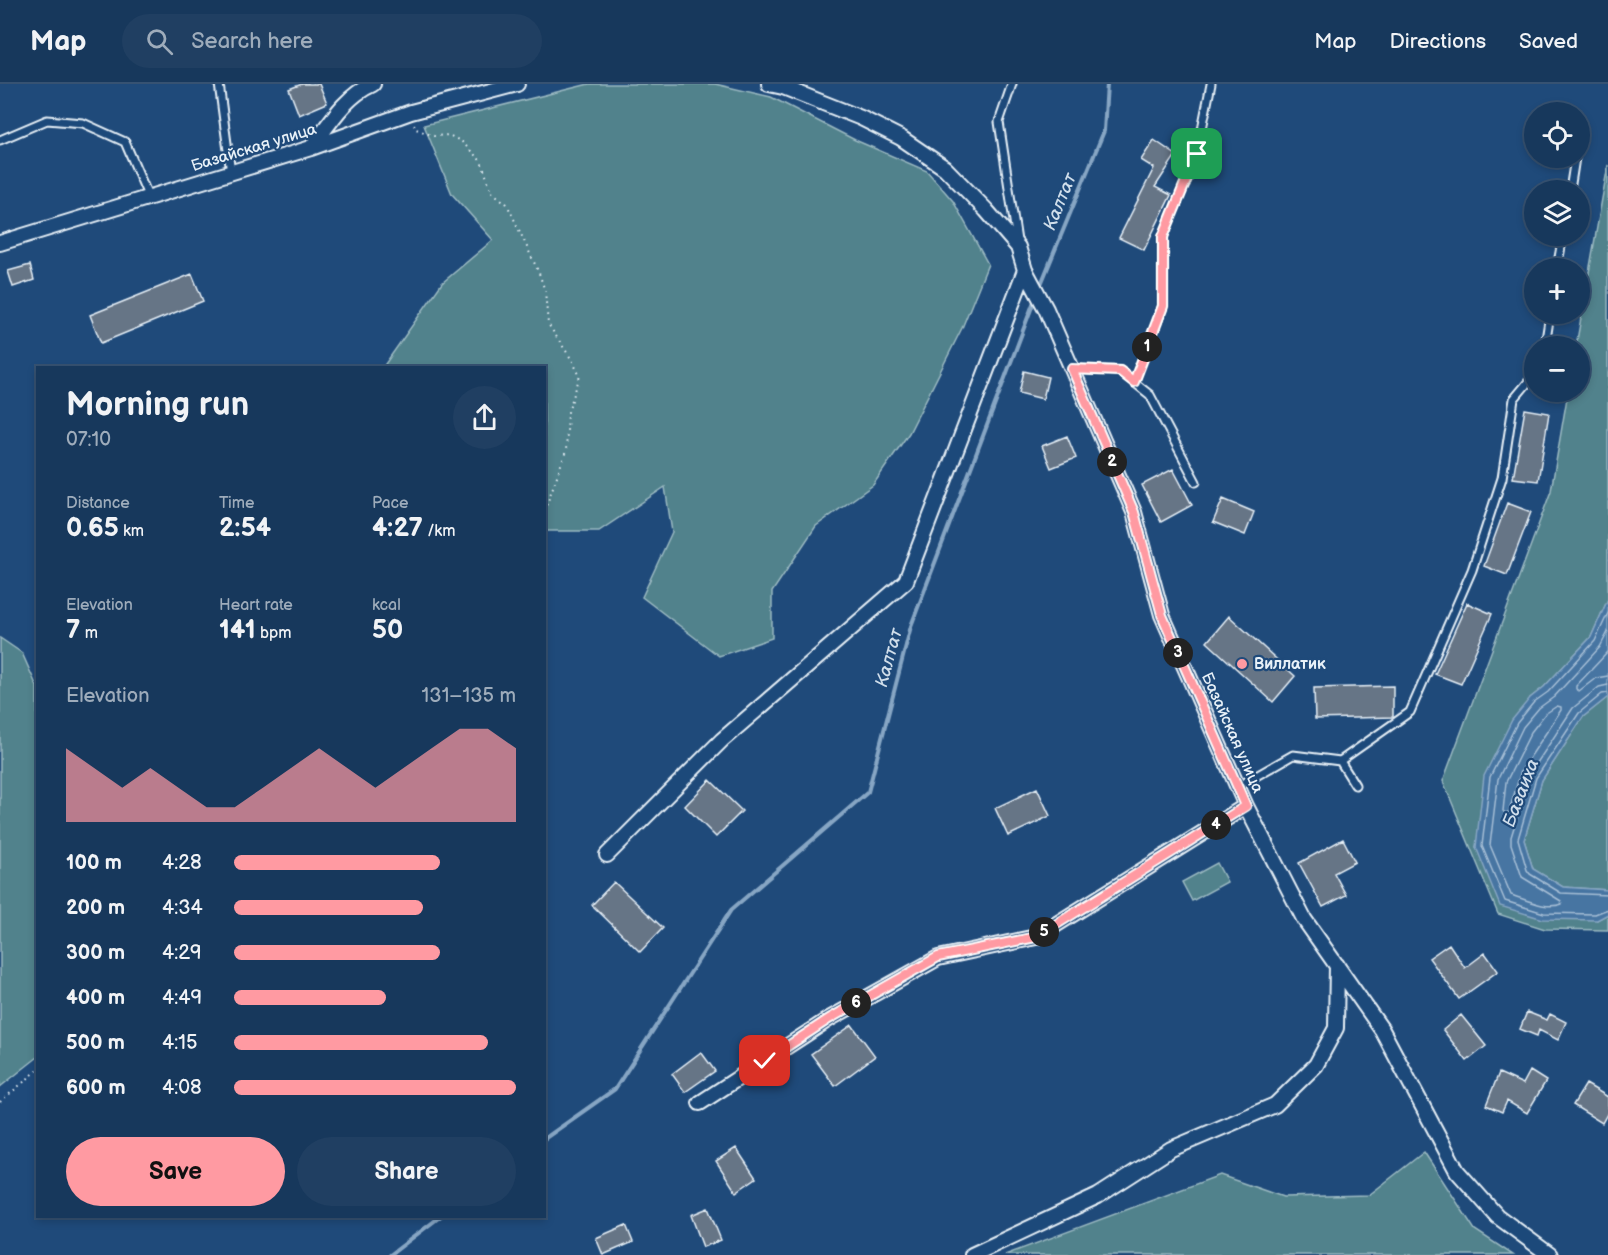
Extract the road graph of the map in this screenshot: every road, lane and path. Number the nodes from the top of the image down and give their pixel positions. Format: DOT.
graph roads {
  1 [pos="219,84"];
  2 [pos="374,84"];
  3 [pos="517,84"];
  4 [pos="769,84"];
  5 [pos="1012,84"];
  6 [pos="1211,84"];
  7 [pos="411,112"];
  8 [pos="0,140"];
  9 [pos="310,148"];
  10 [pos="231,173"];
  11 [pos="149,198"];
  12 [pos="0,243"];
  13 [pos="1018,247"];
  14 [pos="1028,273"];
  15 [pos="1072,369"];
  16 [pos="1134,382"];
  17 [pos="1524,387"];
  18 [pos="1196,482"];
  19 [pos="546,506"];
  20 [pos="1340,761"];
  21 [pos="1355,785"];
  22 [pos="1238,787"];
  23 [pos="1246,806"];
  24 [pos="607,855"];
  25 [pos="1337,965"];
  26 [pos="36,1072"];
  27 [pos="0,1102"];
  28 [pos="700,1103"];
  29 [pos="972,1255"];
  30 [pos="1550,1255"];
  1 -- 10 [label="lane"];
  2 -- 9 [label="street"];
  3 -- 7 [label="street, Базайская улица"];
  4 -- 13 [label="street, Базайская улица"];
  5 -- 13 [label="lane"];
  6 -- 16 [label="lane"];
  7 -- 9 [label="street, Базайская улица"];
  7 -- 19 [label="path"];
  8 -- 11 [label="lane"];
  9 -- 10 [label="street, Базайская улица"];
  10 -- 11 [label="street, Базайская улица"];
  11 -- 12 [label="street, Базайская улица"];
  13 -- 14 [label="street, Базайская улица"];
  14 -- 15 [label="street, Базайская улица"];
  14 -- 24 [label="street"];
  15 -- 16 [label="lane"];
  15 -- 22 [label="street, Базайская улица"];
  16 -- 18 [label="lane"];
  17 -- 20 [label="lane"];
  20 -- 21 [label="lane"];
  20 -- 22 [label="lane"];
  22 -- 23 [label="street, Базайская улица"];
  23 -- 25 [label="street, Базайская улица"];
  23 -- 28 [label="street"];
  25 -- 29 [label="street"];
  25 -- 30 [label="street, Базайская улица"];
  26 -- 27 [label="path"];
}
